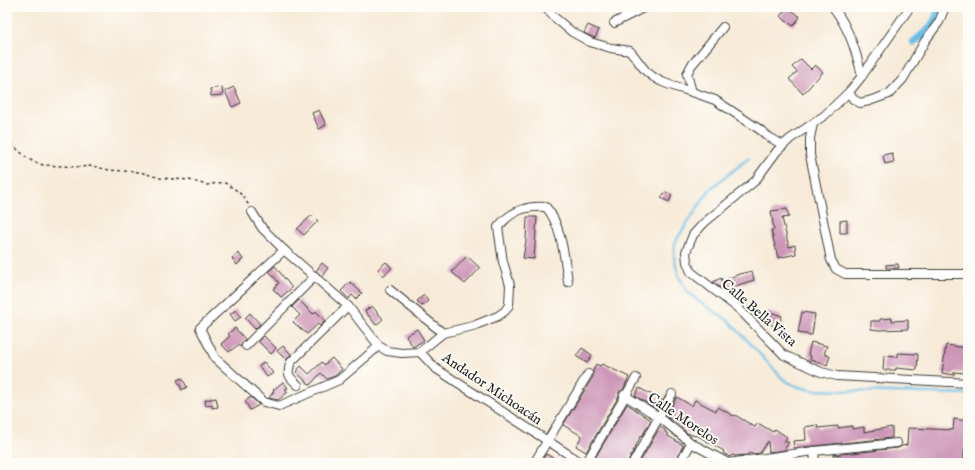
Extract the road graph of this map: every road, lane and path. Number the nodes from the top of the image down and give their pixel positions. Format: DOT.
graph roads {
  1 [pos="545,7"];
  2 [pos="645,7"];
  3 [pos="833,7"];
  4 [pos="910,7"];
  5 [pos="944,7"];
  6 [pos="614,23"];
  7 [pos="723,27"];
  8 [pos="862,76"];
  9 [pos="692,92"];
  10 [pos="849,92"];
  11 [pos="813,124"];
  12 [pos="7,140"];
  13 [pos="783,145"];
  14 [pos="252,212"];
  15 [pos="284,250"];
  16 [pos="968,274"];
  17 [pos="315,276"];
  18 [pos="568,282"];
  19 [pos="390,290"];
  20 [pos="348,306"];
  21 [pos="443,333"];
  22 [pos="246,346"];
  23 [pos="379,346"];
  24 [pos="420,352"];
  25 [pos="588,374"];
  26 [pos="636,378"];
  27 [pos="968,382"];
  28 [pos="298,385"];
  29 [pos="672,394"];
  30 [pos="624,395"];
  31 [pos="659,417"];
  32 [pos="547,441"];
  33 [pos="691,443"];
  34 [pos="897,443"];
  35 [pos="814,450"];
  36 [pos="534,463"];
  37 [pos="582,463"];
  38 [pos="586,463"];
  39 [pos="633,463"];
  40 [pos="680,463"];
  41 [pos="728,463"];
  42 [pos="815,463"];
  1 -- 9 [label="street"];
  2 -- 6 [label="street"];
  3 -- 8 [label="street"];
  4 -- 8 [label="street, Calle Bella Vista"];
  5 -- 10 [label="street"];
  7 -- 9 [label="street"];
  8 -- 10 [label="street, Calle Bella Vista"];
  9 -- 13 [label="street"];
  10 -- 11 [label="street, Calle Bella Vista"];
  11 -- 13 [label="street, Calle Bella Vista"];
  11 -- 16 [label="street"];
  12 -- 14 [label="path"];
  13 -- 27 [label="street, Calle Bella Vista"];
  14 -- 15 [label="street"];
  15 -- 17 [label="street"];
  15 -- 23 [label="street"];
  17 -- 20 [label="street"];
  17 -- 22 [label="street"];
  18 -- 21 [label="street"];
  19 -- 21 [label="street"];
  20 -- 23 [label="street"];
  20 -- 28 [label="street"];
  21 -- 24 [label="street"];
  23 -- 24 [label="street"];
  24 -- 32 [label="street, Andador Michoacán"];
  25 -- 32 [label="street"];
  26 -- 30 [label="street"];
  29 -- 31 [label="street"];
  30 -- 31 [label="street, Calle Morelos"];
  30 -- 38 [label="street"];
  31 -- 33 [label="street, Calle Morelos"];
  31 -- 39 [label="street"];
  32 -- 36 [label="street"];
  32 -- 37 [label="street, Andador Michoacán"];
  33 -- 40 [label="street"];
  33 -- 41 [label="street, Calle Morelos"];
  34 -- 35 [label="street"];
  35 -- 41 [label="street"];
  35 -- 42 [label="street"];
}
